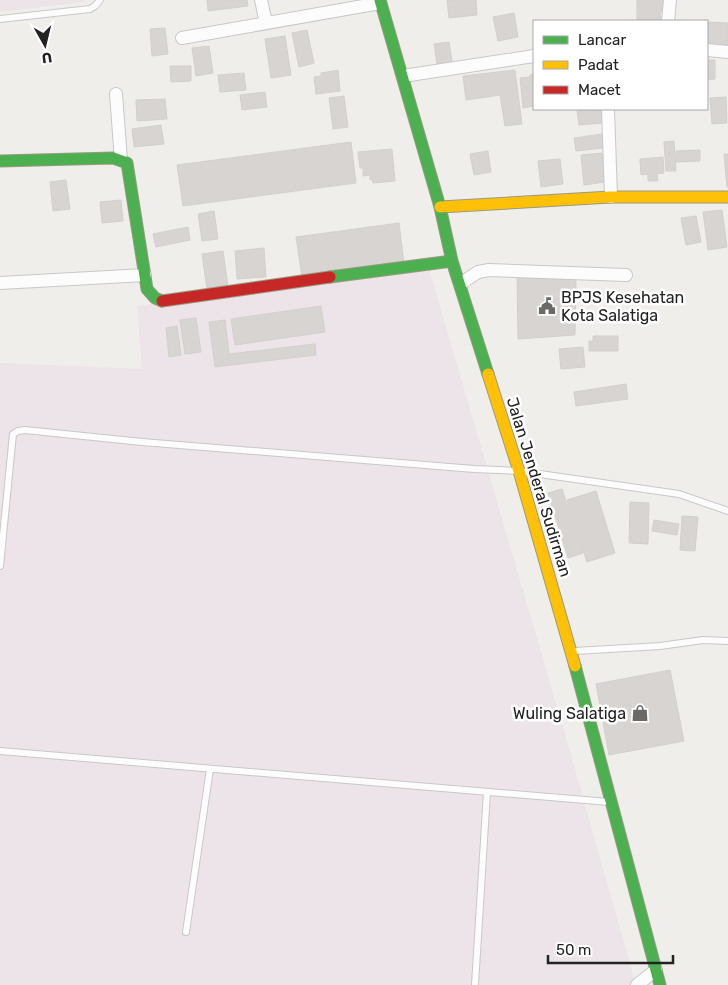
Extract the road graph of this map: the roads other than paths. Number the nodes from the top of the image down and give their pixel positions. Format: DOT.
graph roads {
  1 [pos="100,0"];
  2 [pos="261,0"];
  3 [pos="670,0"];
  4 [pos="380,2"];
  5 [pos="0,18"];
  6 [pos="668,20"];
  7 [pos="266,23"];
  8 [pos="182,38"];
  9 [pos="708,50"];
  10 [pos="728,52"];
  11 [pos="533,56"];
  12 [pos="403,76"];
  13 [pos="116,94"];
  14 [pos="608,110"];
  15 [pos="0,160"];
  16 [pos="121,160"];
  17 [pos="611,197"];
  18 [pos="728,197"];
  19 [pos="440,208"];
  20 [pos="452,261"];
  21 [pos="145,275"];
  22 [pos="626,275"];
  23 [pos="0,283"];
  24 [pos="460,284"];
  25 [pos="519,471"];
  26 [pos="728,511"];
  27 [pos="0,566"];
  28 [pos="728,641"];
  29 [pos="571,651"];
  30 [pos="0,752"];
  31 [pos="210,769"];
  32 [pos="487,792"];
  33 [pos="612,802"];
  34 [pos="186,932"];
  35 [pos="656,970"];
  36 [pos="475,985"];
  37 [pos="638,985"];
  38 [pos="660,985"];
  1 -- 5 [label="lane"];
  2 -- 7 [label="street"];
  3 -- 6 [label="street"];
  4 -- 7 [label="street"];
  4 -- 12 [label="main road, Jalan Jenderal Sudirman"];
  7 -- 8 [label="street"];
  9 -- 10 [label="street"];
  11 -- 12 [label="street"];
  12 -- 19 [label="main road, Jalan Jenderal Sudirman"];
  13 -- 16 [label="street"];
  14 -- 17 [label="street"];
  15 -- 16 [label="main road"];
  16 -- 21 [label="main road"];
  17 -- 18 [label="main road"];
  17 -- 19 [label="main road"];
  19 -- 20 [label="main road, Jalan Jenderal Sudirman"];
  20 -- 21 [label="main road"];
  20 -- 24 [label="main road, Jalan Jenderal Sudirman"];
  21 -- 23 [label="street"];
  22 -- 24 [label="street"];
  24 -- 25 [label="main road, Jalan Jenderal Sudirman"];
  25 -- 26 [label="lane"];
  25 -- 27 [label="lane"];
  25 -- 29 [label="main road, Jalan Jenderal Sudirman"];
  28 -- 29 [label="lane"];
  29 -- 33 [label="main road, Jalan Jenderal Sudirman"];
  30 -- 31 [label="lane"];
  31 -- 32 [label="lane"];
  31 -- 34 [label="lane"];
  32 -- 33 [label="lane"];
  32 -- 36 [label="lane"];
  33 -- 35 [label="main road, Jalan Jenderal Sudirman"];
  35 -- 37 [label="street"];
  35 -- 38 [label="main road, Jalan Jenderal Sudirman"];
}
